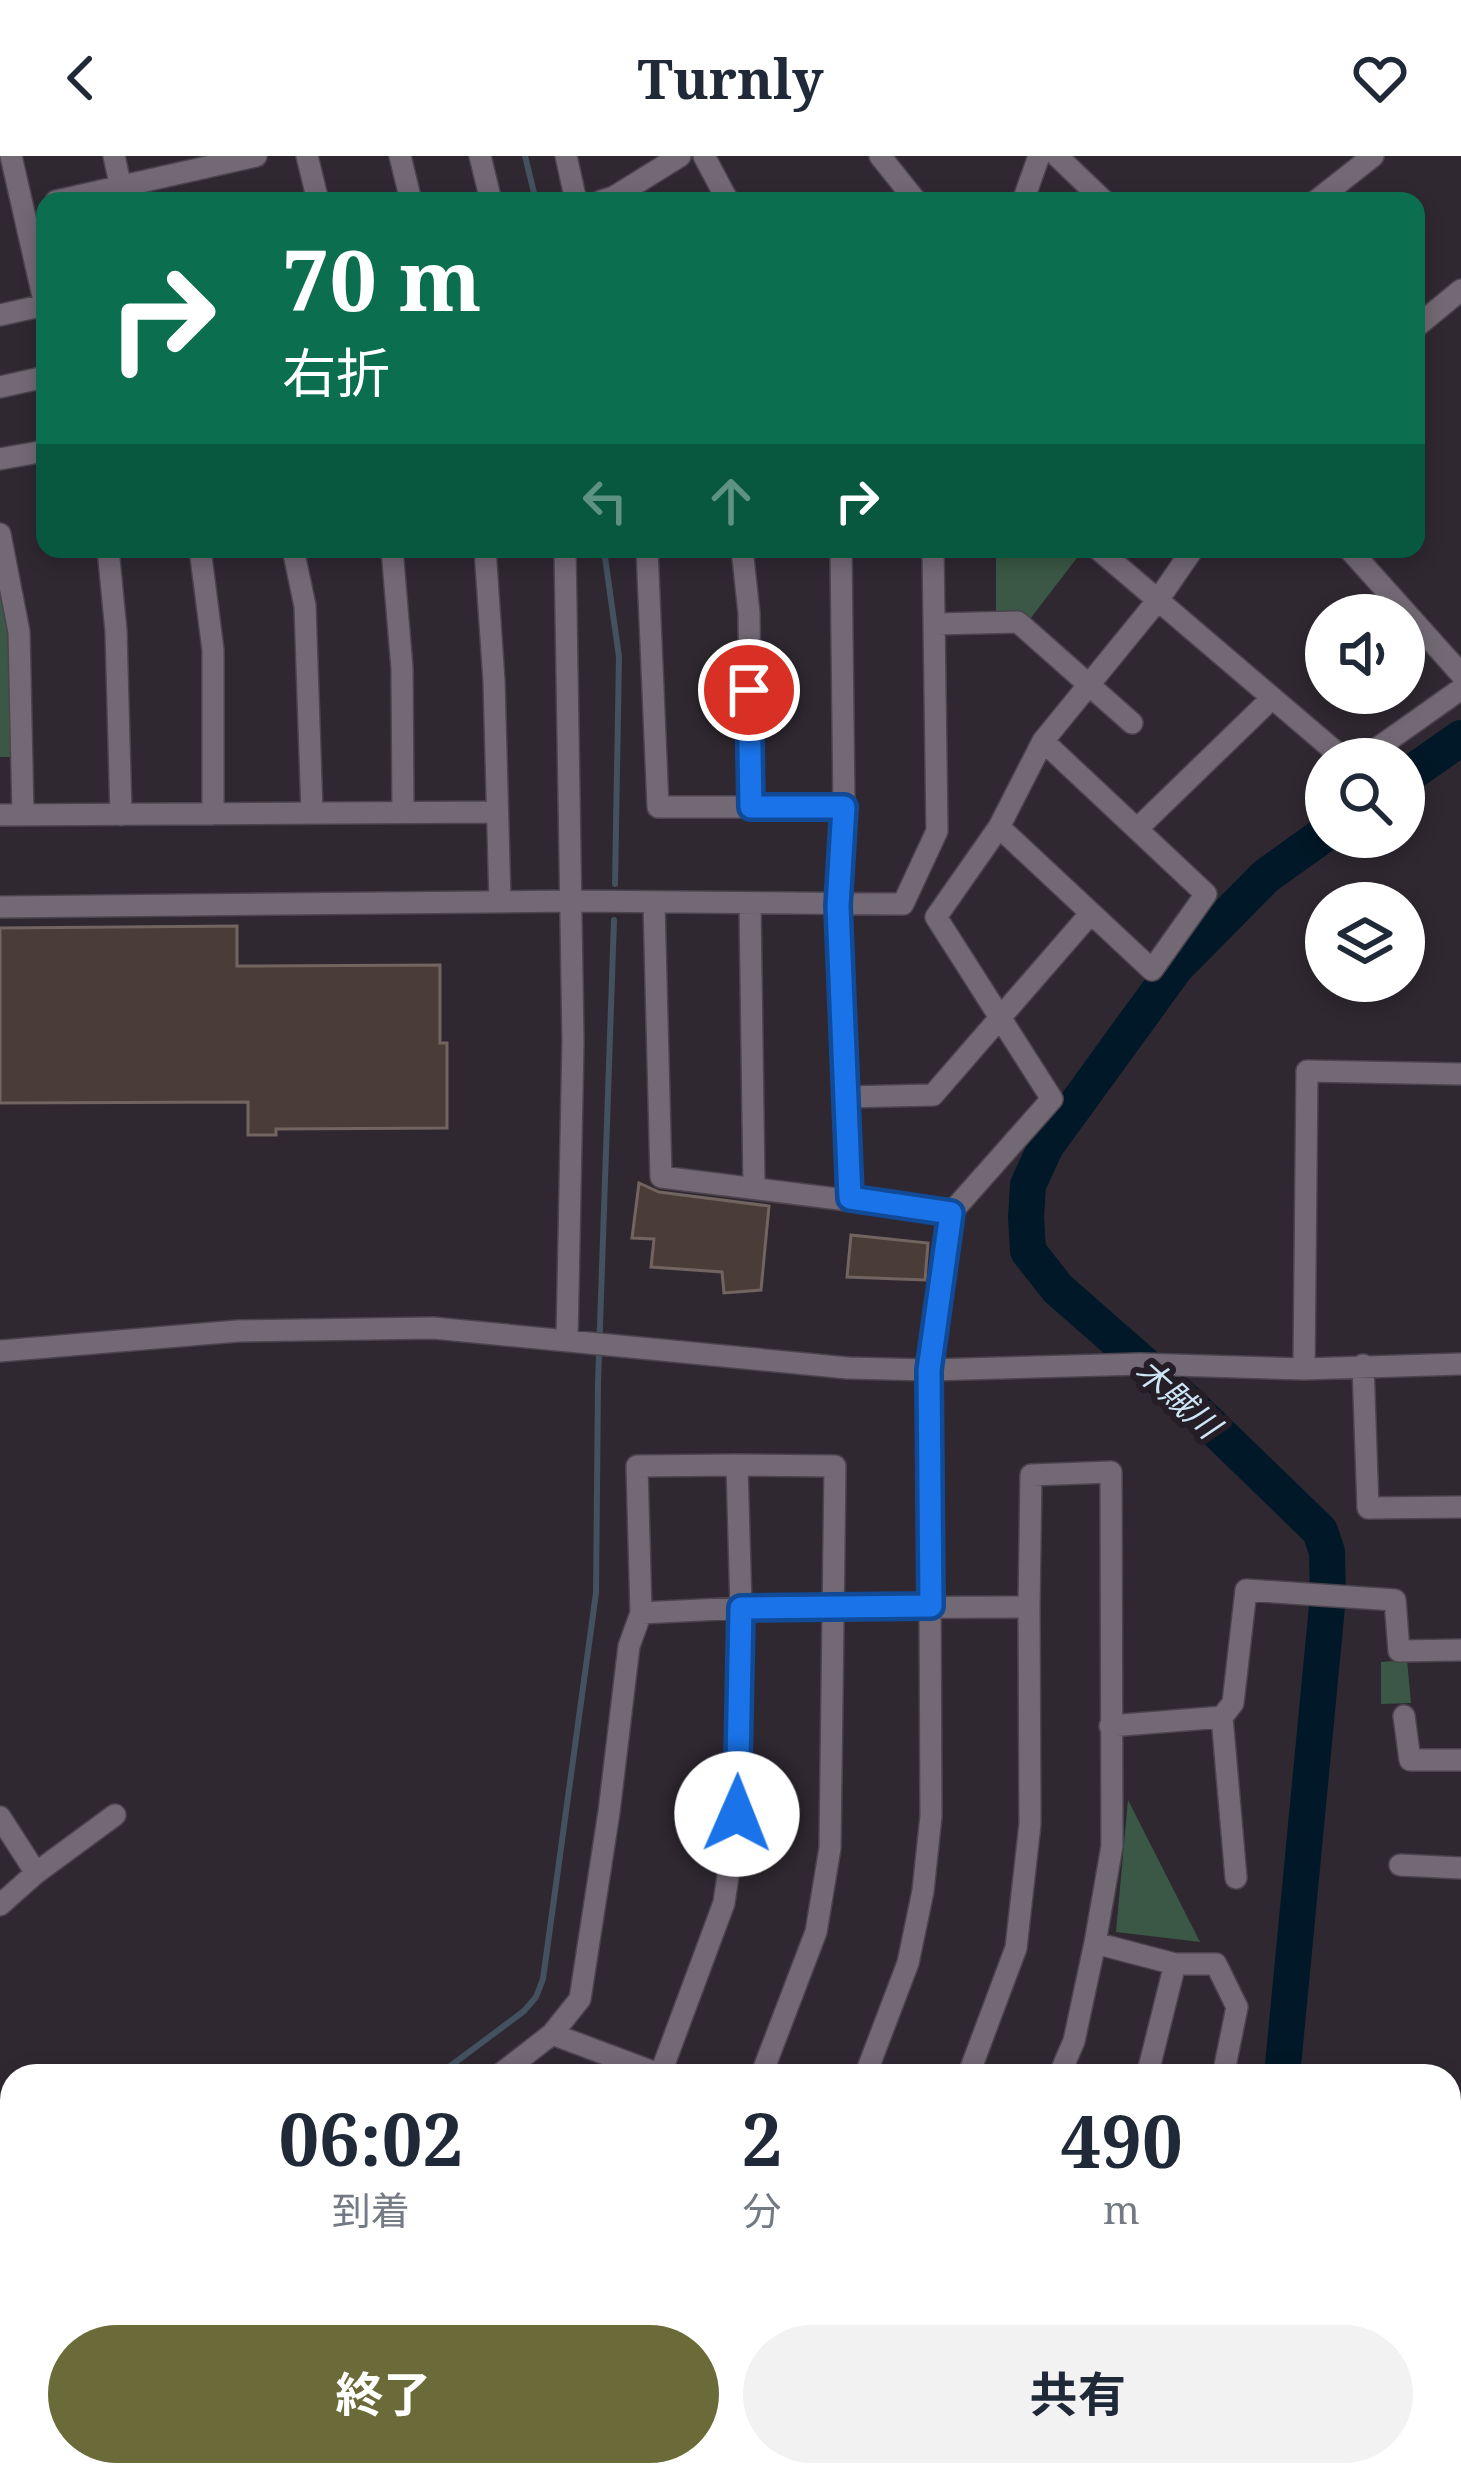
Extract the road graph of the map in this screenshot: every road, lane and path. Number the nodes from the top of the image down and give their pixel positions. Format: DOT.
graph roads {
  1 [pos="11,156"];
  2 [pos="114,156"];
  3 [pos="256,156"];
  4 [pos="307,156"];
  5 [pos="400,156"];
  6 [pos="480,156"];
  7 [pos="566,156"];
  8 [pos="680,156"];
  9 [pos="704,156"];
  10 [pos="880,156"];
  11 [pos="1039,156"];
  12 [pos="1057,156"];
  13 [pos="1373,156"];
  14 [pos="212,161"];
  15 [pos="121,188"];
  16 [pos="101,192"];
  17 [pos="315,192"];
  18 [pos="409,192"];
  19 [pos="488,192"];
  20 [pos="574,192"];
  21 [pos="617,192"];
  22 [pos="723,192"];
  23 [pos="909,192"];
  24 [pos="1026,192"];
  25 [pos="1095,192"];
  26 [pos="1327,192"];
  27 [pos="34,206"];
  28 [pos="1461,290"];
  29 [pos="36,307"];
  30 [pos="0,315"];
  31 [pos="1425,320"];
  32 [pos="36,379"];
  33 [pos="0,387"];
  34 [pos="36,453"];
  35 [pos="0,459"];
  36 [pos="0,534"];
  37 [pos="109,558"];
  38 [pos="201,558"];
  39 [pos="295,558"];
  40 [pos="393,558"];
  41 [pos="485,558"];
  42 [pos="565,558"];
  43 [pos="647,558"];
  44 [pos="743,558"];
  45 [pos="841,558"];
  46 [pos="933,558"];
  47 [pos="1109,558"];
  48 [pos="1187,558"];
  49 [pos="1357,558"];
  50 [pos="1158,600"];
  51 [pos="936,624"];
  52 [pos="1461,674"];
  53 [pos="1089,683"];
  54 [pos="1461,689"];
  55 [pos="1272,698"];
  56 [pos="1132,723"];
  57 [pos="1319,738"];
  58 [pos="1392,738"];
  59 [pos="1043,741"];
  60 [pos="403,806"];
  61 [pos="751,807"];
  62 [pos="844,807"];
  63 [pos="497,812"];
  64 [pos="312,813"];
  65 [pos="122,814"];
  66 [pos="213,814"];
  67 [pos="11,815"];
  68 [pos="1000,827"];
  69 [pos="1137,829"];
  70 [pos="572,901"];
  71 [pos="500,902"];
  72 [pos="654,903"];
  73 [pos="750,904"];
  74 [pos="838,906"];
  75 [pos="0,907"];
  76 [pos="1091,913"];
  77 [pos="1000,1017"];
  78 [pos="1461,1074"];
  79 [pos="846,1097"];
  80 [pos="754,1187"];
  81 [pos="850,1198"];
  82 [pos="951,1213"];
  83 [pos="567,1339"];
  84 [pos="0,1351"];
  85 [pos="1461,1364"];
  86 [pos="1363,1365"];
  87 [pos="1304,1369"];
  88 [pos="929,1370"];
  89 [pos="737,1466"];
  90 [pos="1461,1508"];
  91 [pos="836,1606"];
  92 [pos="931,1606"];
  93 [pos="1029,1607"];
  94 [pos="741,1608"];
  95 [pos="641,1613"];
  96 [pos="1461,1650"];
  97 [pos="1404,1716"];
  98 [pos="1222,1717"];
  99 [pos="1110,1726"];
  100 [pos="1461,1760"];
  101 [pos="115,1815"];
  102 [pos="0,1817"];
  103 [pos="1400,1865"];
  104 [pos="1461,1868"];
  105 [pos="36,1873"];
  106 [pos="1236,1878"];
  107 [pos="0,1904"];
  108 [pos="1095,1943"];
  109 [pos="1174,1964"];
  110 [pos="552,2034"];
  111 [pos="514,2064"];
  112 [pos="632,2064"];
  113 [pos="666,2064"];
  114 [pos="766,2064"];
  115 [pos="870,2064"];
  116 [pos="972,2064"];
  117 [pos="1064,2064"];
  118 [pos="1150,2064"];
  119 [pos="1225,2064"];
  1 -- 27 [label="street"];
  2 -- 15 [label="street"];
  3 -- 14 [label="street"];
  4 -- 17 [label="street"];
  5 -- 18 [label="street"];
  6 -- 19 [label="street"];
  7 -- 20 [label="street"];
  8 -- 21 [label="street"];
  9 -- 22 [label="street"];
  10 -- 23 [label="street"];
  11 -- 24 [label="street"];
  12 -- 25 [label="street"];
  13 -- 26 [label="street"];
  14 -- 15 [label="street"];
  15 -- 16 [label="street"];
  28 -- 31 [label="street"];
  29 -- 30 [label="street"];
  32 -- 33 [label="street"];
  34 -- 35 [label="street"];
  36 -- 67 [label="street"];
  37 -- 65 [label="street"];
  38 -- 66 [label="street"];
  39 -- 64 [label="street"];
  40 -- 60 [label="street"];
  41 -- 63 [label="street"];
  42 -- 70 [label="street"];
  43 -- 61 [label="street"];
  44 -- 61 [label="street"];
  45 -- 62 [label="street"];
  46 -- 51 [label="street"];
  47 -- 50 [label="street"];
  48 -- 50 [label="street"];
  49 -- 52 [label="street"];
  50 -- 53 [label="street"];
  50 -- 55 [label="street"];
  51 -- 53 [label="street"];
  51 -- 74 [label="street"];
  53 -- 56 [label="street"];
  53 -- 59 [label="street"];
  54 -- 58 [label="street"];
  55 -- 57 [label="street"];
  55 -- 69 [label="street"];
  59 -- 68 [label="street"];
  59 -- 69 [label="street"];
  61 -- 62 [label="street"];
  62 -- 74 [label="street"];
  63 -- 64 [label="street"];
  63 -- 71 [label="street"];
  64 -- 66 [label="street"];
  65 -- 66 [label="street"];
  65 -- 67 [label="street"];
  68 -- 76 [label="street"];
  68 -- 77 [label="street"];
  69 -- 76 [label="street"];
  70 -- 71 [label="street"];
  70 -- 72 [label="street"];
  70 -- 83 [label="street"];
  71 -- 75 [label="street"];
  72 -- 73 [label="street"];
  72 -- 80 [label="street"];
  73 -- 74 [label="street"];
  73 -- 80 [label="street"];
  74 -- 79 [label="street"];
  76 -- 77 [label="street"];
  77 -- 79 [label="street"];
  77 -- 82 [label="street"];
  78 -- 87 [label="street"];
  79 -- 81 [label="street"];
  80 -- 81 [label="street"];
  81 -- 82 [label="street"];
  82 -- 88 [label="street"];
  83 -- 84 [label="street"];
  83 -- 88 [label="street"];
  85 -- 86 [label="street"];
  86 -- 87 [label="street"];
  86 -- 90 [label="street"];
  87 -- 88 [label="street"];
  88 -- 92 [label="street"];
  89 -- 91 [label="street"];
  89 -- 94 [label="street"];
  89 -- 95 [label="street"];
  91 -- 92 [label="street"];
  91 -- 94 [label="street"];
  91 -- 114 [label="street"];
  92 -- 93 [label="street"];
  92 -- 115 [label="street"];
  93 -- 99 [label="street"];
  93 -- 116 [label="street"];
  94 -- 95 [label="street"];
  94 -- 113 [label="street"];
  95 -- 110 [label="street"];
  96 -- 98 [label="street"];
  97 -- 100 [label="street"];
  98 -- 99 [label="street"];
  98 -- 106 [label="street"];
  99 -- 108 [label="street"];
  101 -- 105 [label="street"];
  102 -- 105 [label="street"];
  103 -- 104 [label="street"];
  105 -- 107 [label="street"];
  108 -- 109 [label="street"];
  108 -- 117 [label="street"];
  109 -- 118 [label="street"];
  109 -- 119 [label="street"];
  110 -- 111 [label="street"];
  110 -- 112 [label="street"];
}
